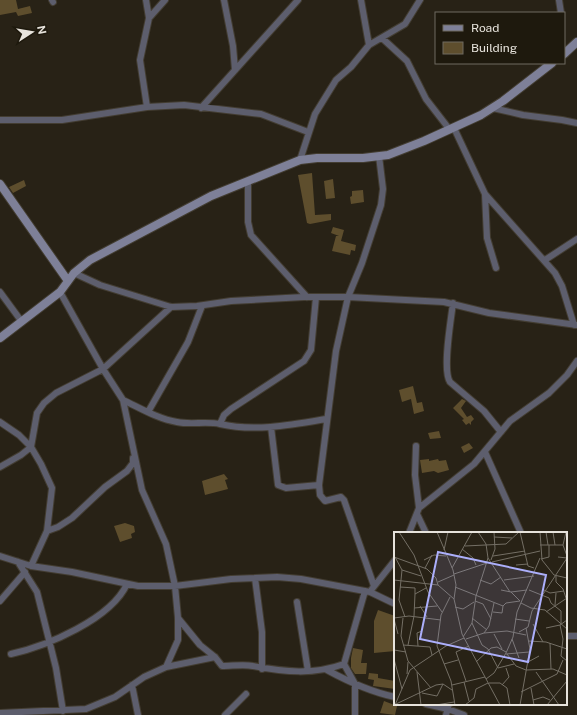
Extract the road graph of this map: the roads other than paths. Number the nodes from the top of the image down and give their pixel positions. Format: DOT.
graph roads {
  1 [pos="146,0"];
  2 [pos="165,0"];
  3 [pos="224,0"];
  4 [pos="298,0"];
  5 [pos="361,0"];
  6 [pos="420,0"];
  7 [pos="559,0"];
  8 [pos="561,12"];
  9 [pos="149,18"];
  10 [pos="382,38"];
  11 [pos="577,42"];
  12 [pos="369,45"];
  13 [pos="565,53"];
  14 [pos="551,64"];
  15 [pos="235,70"];
  16 [pos="147,107"];
  17 [pos="201,108"];
  18 [pos="493,108"];
  19 [pos="0,120"];
  20 [pos="577,124"];
  21 [pos="452,129"];
  22 [pos="308,132"];
  23 [pos="379,156"];
  24 [pos="300,160"];
  25 [pos="248,182"];
  26 [pos="0,184"];
  27 [pos="485,194"];
  28 [pos="577,238"];
  29 [pos="545,260"];
  30 [pos="496,268"];
  31 [pos="74,273"];
  32 [pos="68,281"];
  33 [pos="0,292"];
  34 [pos="60,292"];
  35 [pos="307,297"];
  36 [pos="316,297"];
  37 [pos="348,297"];
  38 [pos="453,303"];
  39 [pos="202,306"];
  40 [pos="171,307"];
  41 [pos="22,322"];
  42 [pos="575,325"];
  43 [pos="0,338"];
  44 [pos="577,361"];
  45 [pos="103,369"];
  46 [pos="123,400"];
  47 [pos="148,412"];
  48 [pos="326,420"];
  49 [pos="0,422"];
  50 [pos="220,424"];
  51 [pos="271,427"];
  52 [pos="501,432"];
  53 [pos="416,446"];
  54 [pos="31,447"];
  55 [pos="485,452"];
  56 [pos="134,455"];
  57 [pos="0,467"];
  58 [pos="319,485"];
  59 [pos="418,511"];
  60 [pos="47,531"];
  61 [pos="409,532"];
  62 [pos="426,532"];
  63 [pos="521,532"];
  64 [pos="0,556"];
  65 [pos="394,561"];
  66 [pos="18,562"];
  67 [pos="31,566"];
  68 [pos="25,572"];
  69 [pos="255,578"];
  70 [pos="127,584"];
  71 [pos="175,586"];
  72 [pos="374,586"];
  73 [pos="367,591"];
  74 [pos="0,601"];
  75 [pos="297,602"];
  76 [pos="394,604"];
  77 [pos="178,618"];
  78 [pos="49,643"];
  79 [pos="11,654"];
  80 [pos="216,657"];
  81 [pos="344,664"];
  82 [pos="166,667"];
  83 [pos="262,669"];
  84 [pos="327,670"];
  85 [pos="308,671"];
  86 [pos="355,684"];
  87 [pos="132,685"];
  88 [pos="246,694"];
  89 [pos="394,697"];
  90 [pos="430,705"];
  91 [pos="448,709"];
  92 [pos="63,711"];
  93 [pos="0,712"];
  94 [pos="138,715"];
  95 [pos="224,715"];
  96 [pos="355,715"];
  97 [pos="464,715"];
  1 -- 9 [label="street"];
  2 -- 9 [label="street"];
  3 -- 15 [label="street"];
  4 -- 15 [label="street"];
  5 -- 12 [label="street"];
  6 -- 10 [label="street"];
  7 -- 8 [label="street"];
  9 -- 16 [label="street"];
  10 -- 12 [label="street"];
  10 -- 21 [label="street"];
  11 -- 13 [label="street"];
  12 -- 22 [label="street"];
  14 -- 18 [label="street"];
  15 -- 17 [label="street"];
  16 -- 17 [label="street"];
  16 -- 19 [label="street"];
  17 -- 22 [label="street"];
  18 -- 20 [label="street"];
  18 -- 21 [label="street"];
  21 -- 23 [label="street"];
  21 -- 27 [label="street"];
  22 -- 24 [label="street"];
  23 -- 24 [label="street"];
  23 -- 37 [label="street"];
  24 -- 25 [label="street"];
  25 -- 31 [label="street"];
  25 -- 35 [label="street"];
  26 -- 32 [label="street"];
  27 -- 29 [label="street"];
  27 -- 30 [label="street"];
  28 -- 29 [label="street"];
  29 -- 42 [label="street"];
  31 -- 32 [label="street"];
  31 -- 40 [label="street"];
  32 -- 34 [label="street"];
  33 -- 41 [label="street"];
  34 -- 41 [label="street"];
  34 -- 45 [label="street"];
  35 -- 36 [label="street"];
  35 -- 39 [label="street"];
  36 -- 37 [label="street"];
  36 -- 50 [label="street"];
  37 -- 38 [label="street"];
  37 -- 48 [label="street"];
  38 -- 42 [label="street"];
  38 -- 52 [label="street"];
  39 -- 40 [label="street"];
  39 -- 47 [label="street"];
  40 -- 45 [label="street"];
  41 -- 43 [label="street"];
  44 -- 52 [label="street"];
  45 -- 46 [label="street"];
  45 -- 54 [label="street"];
  46 -- 47 [label="street"];
  46 -- 56 [label="street"];
  47 -- 50 [label="street"];
  48 -- 51 [label="street"];
  48 -- 58 [label="street"];
  49 -- 54 [label="street"];
  50 -- 51 [label="street"];
  51 -- 58 [label="street"];
  52 -- 55 [label="street"];
  53 -- 59 [label="street"];
  54 -- 57 [label="street"];
  54 -- 60 [label="street"];
  55 -- 59 [label="street"];
  55 -- 63 [label="street"];
  56 -- 60 [label="street"];
  56 -- 71 [label="street"];
  58 -- 72 [label="street"];
  59 -- 61 [label="street"];
  59 -- 62 [label="street"];
  60 -- 67 [label="street"];
  64 -- 66 [label="street"];
  65 -- 72 [label="street"];
  66 -- 67 [label="street"];
  66 -- 68 [label="street"];
  67 -- 70 [label="street"];
  68 -- 74 [label="street"];
  68 -- 78 [label="street"];
  69 -- 71 [label="street"];
  69 -- 73 [label="street"];
  69 -- 83 [label="street"];
  70 -- 71 [label="street"];
  70 -- 78 [label="street"];
  71 -- 77 [label="street"];
  72 -- 73 [label="street"];
  73 -- 76 [label="street"];
  73 -- 81 [label="street"];
  75 -- 85 [label="street"];
  77 -- 80 [label="street"];
  77 -- 82 [label="street"];
  78 -- 79 [label="street"];
  78 -- 92 [label="street"];
  80 -- 82 [label="street"];
  80 -- 83 [label="street"];
  81 -- 84 [label="street"];
  81 -- 86 [label="street"];
  82 -- 87 [label="street"];
  83 -- 85 [label="street"];
  84 -- 85 [label="street"];
  84 -- 86 [label="street"];
  86 -- 89 [label="street"];
  86 -- 96 [label="street"];
  87 -- 92 [label="street"];
  87 -- 94 [label="street"];
  88 -- 95 [label="street"];
  90 -- 91 [label="street"];
  91 -- 97 [label="street"];
  92 -- 93 [label="street"];
}
